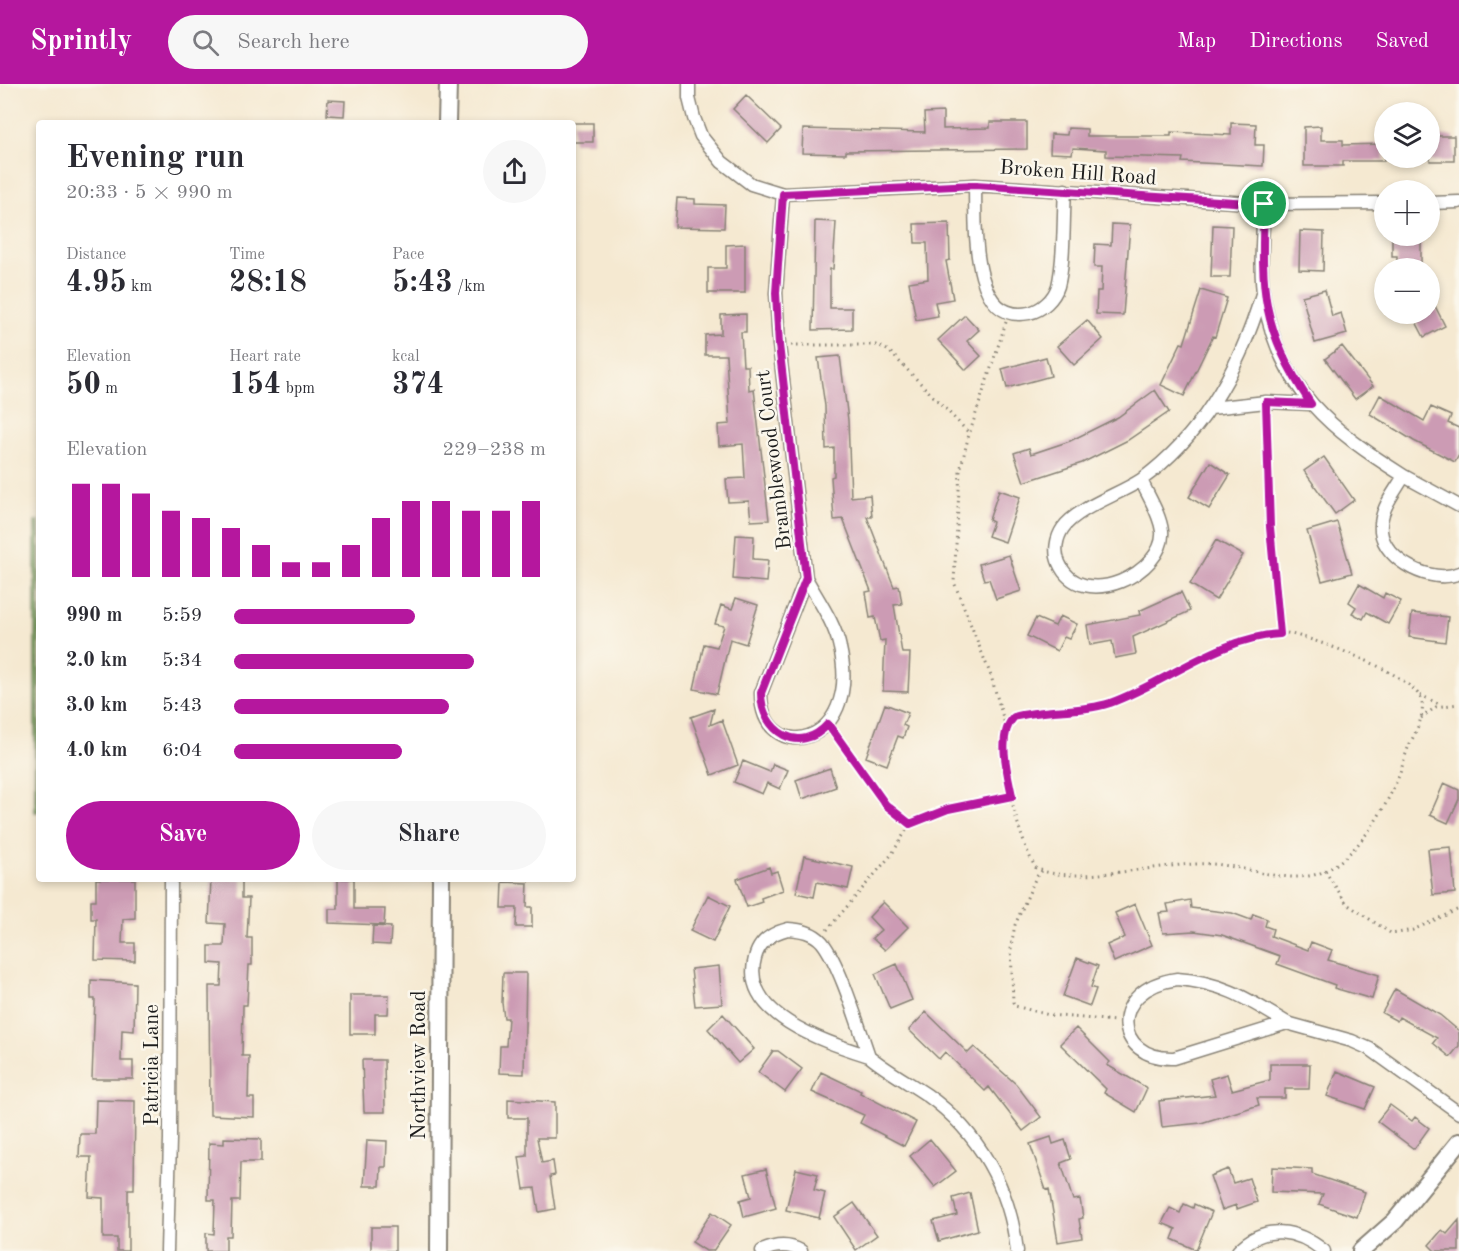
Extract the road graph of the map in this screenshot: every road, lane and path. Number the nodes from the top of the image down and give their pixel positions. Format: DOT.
graph roads {
  1 [pos="448,84"];
  2 [pos="689,84"];
  3 [pos="447,120"];
  4 [pos="975,185"];
  5 [pos="1065,190"];
  6 [pos="783,194"];
  7 [pos="1440,202"];
  8 [pos="1459,202"];
  9 [pos="1374,203"];
  10 [pos="1264,204"];
  11 [pos="1263,290"];
  12 [pos="1010,313"];
  13 [pos="779,345"];
  14 [pos="1266,402"];
  15 [pos="1311,404"];
  16 [pos="1211,408"];
  17 [pos="969,433"];
  18 [pos="1404,476"];
  19 [pos="1141,480"];
  20 [pos="1459,506"];
  21 [pos="1459,573"];
  22 [pos="806,578"];
  23 [pos="1280,634"];
  24 [pos="1418,694"];
  25 [pos="1459,704"];
  26 [pos="1443,706"];
  27 [pos="1420,719"];
  28 [pos="828,724"];
  29 [pos="1006,729"];
  30 [pos="1012,796"];
  31 [pos="910,824"];
  32 [pos="1325,871"];
  33 [pos="1042,872"];
  34 [pos="171,882"];
  35 [pos="441,882"];
  36 [pos="1459,909"];
  37 [pos="819,940"];
  38 [pos="1127,1022"];
  39 [pos="1287,1023"];
  40 [pos="869,1056"];
  41 [pos="1459,1113"];
  42 [pos="1459,1142"];
  43 [pos="167,1251"];
  44 [pos="439,1251"];
  45 [pos="762,1251"];
  46 [pos="801,1251"];
  47 [pos="1017,1251"];
  48 [pos="1238,1251"];
  49 [pos="1324,1251"];
  50 [pos="1361,1251"];
  1 -- 3 [label="street"];
  2 -- 6 [label="street, Broken Hill Road"];
  4 -- 5 [label="street, Broken Hill Road"];
  4 -- 6 [label="street, Broken Hill Road"];
  4 -- 12 [label="street"];
  5 -- 10 [label="street, Broken Hill Road"];
  5 -- 12 [label="street"];
  6 -- 13 [label="street, Bramblewood Court"];
  7 -- 8 [label="street"];
  9 -- 10 [label="street, Broken Hill Road"];
  10 -- 11 [label="street"];
  11 -- 15 [label="street"];
  11 -- 16 [label="street"];
  12 -- 17 [label="path"];
  13 -- 17 [label="path"];
  13 -- 22 [label="street, Bramblewood Court"];
  14 -- 15 [label="street"];
  14 -- 16 [label="street"];
  14 -- 23 [label="path"];
  15 -- 18 [label="street"];
  16 -- 19 [label="street"];
  17 -- 29 [label="path"];
  18 -- 20 [label="street"];
  18 -- 21 [label="street"];
  19 -- 19 [label="street"];
  22 -- 28 [label="street, Bramblewood Court"];
  22 -- 28 [label="street, Bramblewood Court"];
  23 -- 24 [label="path"];
  23 -- 29 [label="path"];
  24 -- 26 [label="path"];
  24 -- 27 [label="path"];
  25 -- 26 [label="path"];
  26 -- 27 [label="path"];
  27 -- 32 [label="path"];
  28 -- 31 [label="path"];
  29 -- 30 [label="path"];
  30 -- 31 [label="path"];
  30 -- 33 [label="path"];
  31 -- 37 [label="path"];
  32 -- 33 [label="path"];
  32 -- 36 [label="path"];
  33 -- 38 [label="path"];
  34 -- 43 [label="street, Patricia Lane"];
  35 -- 44 [label="street, Northview Road"];
  37 -- 40 [label="street"];
  37 -- 40 [label="street"];
  38 -- 39 [label="street"];
  38 -- 39 [label="street"];
  39 -- 41 [label="street"];
  40 -- 47 [label="street"];
  42 -- 50 [label="street"];
  45 -- 46 [label="street"];
  48 -- 49 [label="street"];
}
